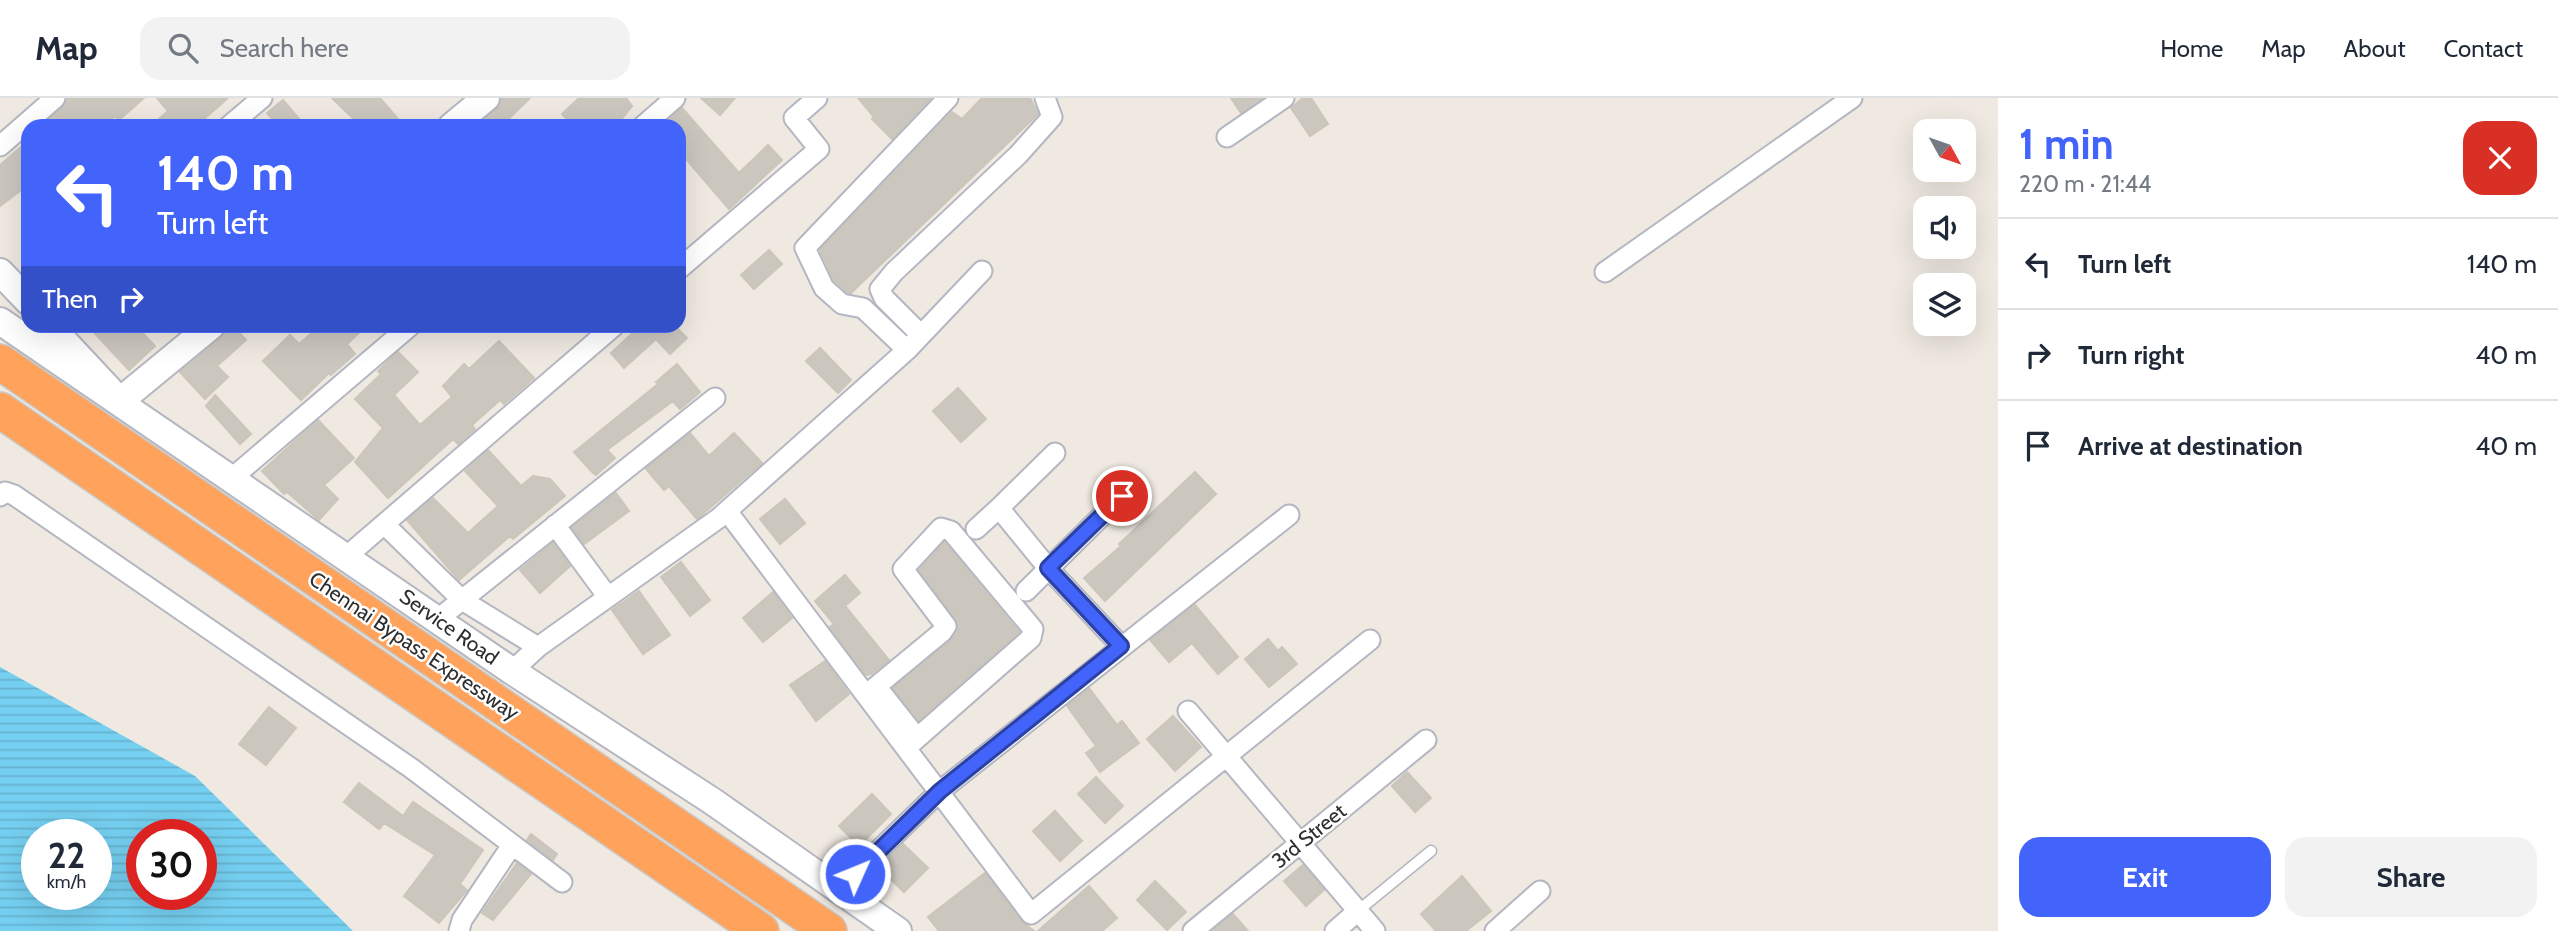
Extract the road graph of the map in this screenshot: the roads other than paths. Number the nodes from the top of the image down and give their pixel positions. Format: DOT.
graph roads {
  1 [pos="55,98"];
  2 [pos="262,98"];
  3 [pos="486,98"];
  4 [pos="675,98"];
  5 [pos="817,98"];
  6 [pos="948,98"];
  7 [pos="1045,98"];
  8 [pos="1284,98"];
  9 [pos="1852,98"];
  10 [pos="31,119"];
  11 [pos="237,119"];
  12 [pos="460,119"];
  13 [pos="651,119"];
  14 [pos="21,128"];
  15 [pos="1227,137"];
  16 [pos="0,146"];
  17 [pos="686,263"];
  18 [pos="982,271"];
  19 [pos="0,272"];
  20 [pos="1605,272"];
  21 [pos="21,294"];
  22 [pos="0,321"];
  23 [pos="57,333"];
  24 [pos="203,333"];
  25 [pos="402,333"];
  26 [pos="606,333"];
  27 [pos="914,342"];
  28 [pos="0,362"];
  29 [pos="715,398"];
  30 [pos="120,401"];
  31 [pos="0,410"];
  32 [pos="1055,453"];
  33 [pos="232,478"];
  34 [pos="0,496"];
  35 [pos="1122,496"];
  36 [pos="999,508"];
  37 [pos="727,511"];
  38 [pos="1289,515"];
  39 [pos="384,524"];
  40 [pos="555,525"];
  41 [pos="976,529"];
  42 [pos="347,556"];
  43 [pos="1048,568"];
  44 [pos="1026,591"];
  45 [pos="608,597"];
  46 [pos="462,600"];
  47 [pos="438,619"];
  48 [pos="1370,640"];
  49 [pos="1121,646"];
  50 [pos="538,647"];
  51 [pos="512,671"];
  52 [pos="871,690"];
  53 [pos="1188,711"];
  54 [pos="1426,740"];
  55 [pos="912,743"];
  56 [pos="1226,755"];
  57 [pos="940,791"];
  58 [pos="1301,842"];
  59 [pos="512,845"];
  60 [pos="1431,850"];
  61 [pos="562,882"];
  62 [pos="838,890"];
  63 [pos="1540,891"];
  64 [pos="1359,910"];
  65 [pos="459,931"];
  66 [pos="761,931"];
  67 [pos="829,931"];
  68 [pos="898,931"];
  69 [pos="1193,931"];
  70 [pos="1335,931"];
  71 [pos="1376,931"];
  72 [pos="1495,931"];
  1 -- 10 [label="street"];
  2 -- 11 [label="street"];
  3 -- 12 [label="street"];
  4 -- 13 [label="street"];
  5 -- 17 [label="street"];
  6 -- 27 [label="street"];
  7 -- 27 [label="street"];
  8 -- 15 [label="street"];
  9 -- 20 [label="street"];
  14 -- 16 [label="street"];
  18 -- 27 [label="street"];
  19 -- 21 [label="street"];
  22 -- 30 [label="street, Service Road"];
  23 -- 30 [label="street"];
  24 -- 30 [label="street"];
  25 -- 33 [label="street"];
  26 -- 39 [label="street"];
  27 -- 37 [label="street"];
  28 -- 67 [label="highway, Chennai Bypass Expressway"];
  29 -- 40 [label="street"];
  30 -- 33 [label="street, Service Road"];
  31 -- 66 [label="highway, Chennai Bypass Expressway"];
  32 -- 36 [label="street"];
  33 -- 42 [label="street, Service Road"];
  34 -- 59 [label="street"];
  35 -- 43 [label="street"];
  36 -- 41 [label="street"];
  36 -- 43 [label="street"];
  37 -- 45 [label="street"];
  37 -- 52 [label="street"];
  38 -- 49 [label="street"];
  39 -- 42 [label="street"];
  39 -- 46 [label="street"];
  40 -- 45 [label="street"];
  40 -- 46 [label="street"];
  42 -- 47 [label="street, Service Road"];
  43 -- 44 [label="street"];
  43 -- 49 [label="street"];
  45 -- 50 [label="street"];
  46 -- 47 [label="street"];
  46 -- 50 [label="street"];
  47 -- 51 [label="street, Service Road"];
  48 -- 56 [label="street"];
  49 -- 57 [label="street"];
  50 -- 51 [label="street"];
  51 -- 62 [label="street, Service Road"];
  52 -- 55 [label="street"];
  52 -- 55 [label="street"];
  53 -- 56 [label="street"];
  54 -- 58 [label="street, 3rd Street"];
  55 -- 57 [label="street"];
  56 -- 57 [label="street"];
  56 -- 58 [label="street"];
  57 -- 62 [label="street"];
  58 -- 64 [label="street"];
  58 -- 69 [label="street, 3rd Street"];
  59 -- 61 [label="street"];
  59 -- 65 [label="street"];
  60 -- 64 [label="lane"];
  62 -- 68 [label="street, Service Road"];
  63 -- 72 [label="street"];
  64 -- 70 [label="street"];
  64 -- 71 [label="street"];
}
